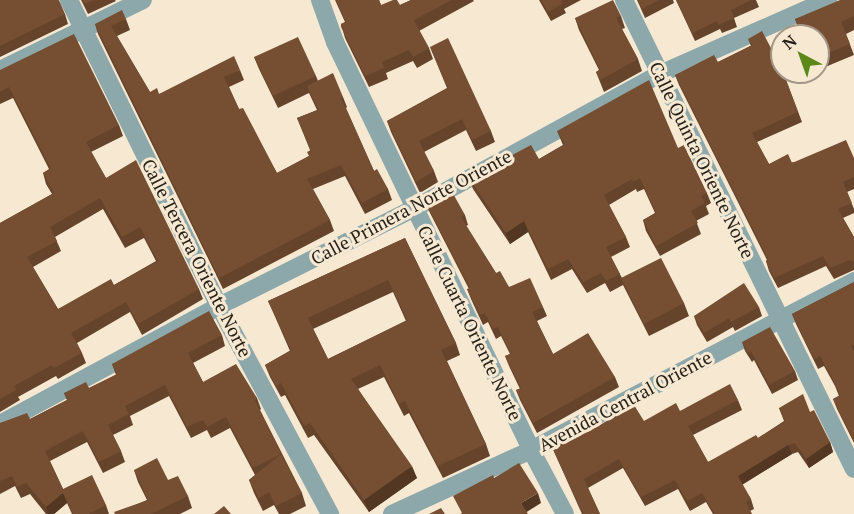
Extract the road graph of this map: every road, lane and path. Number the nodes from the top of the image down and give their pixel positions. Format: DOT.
graph roads {
  1 [pos="69,0"];
  2 [pos="143,0"];
  3 [pos="320,0"];
  4 [pos="624,0"];
  5 [pos="828,0"];
  6 [pos="82,29"];
  7 [pos="0,70"];
  8 [pos="660,74"];
  9 [pos="415,208"];
  10 [pos="854,281"];
  11 [pos="219,306"];
  12 [pos="779,321"];
  13 [pos="0,424"];
  14 [pos="531,450"];
  15 [pos="854,469"];
  16 [pos="330,514"];
  17 [pos="392,514"];
  18 [pos="565,514"];
  1 -- 6 [label="street, Calle Tercera Oriente Norte"];
  2 -- 6 [label="street"];
  3 -- 9 [label="street, Calle Cuarta Oriente Norte"];
  4 -- 8 [label="street, Calle Quinta Oriente Norte"];
  5 -- 8 [label="street, Calle Primera Norte Oriente"];
  6 -- 7 [label="street"];
  6 -- 11 [label="street, Calle Tercera Oriente Norte"];
  8 -- 9 [label="street, Calle Primera Norte Oriente"];
  8 -- 12 [label="street, Calle Quinta Oriente Norte"];
  9 -- 11 [label="street, Calle Primera Norte Oriente"];
  9 -- 14 [label="street, Calle Cuarta Oriente Norte"];
  10 -- 12 [label="street, Avenida Central Oriente"];
  11 -- 13 [label="street, Calle Primera Norte Oriente"];
  11 -- 16 [label="street, Calle Tercera Oriente Norte"];
  12 -- 14 [label="street, Avenida Central Oriente"];
  12 -- 15 [label="street, Calle Quinta Oriente Norte"];
  14 -- 17 [label="street, Avenida Central Oriente"];
  14 -- 18 [label="street, Calle Cuarta Oriente Norte"];
}
